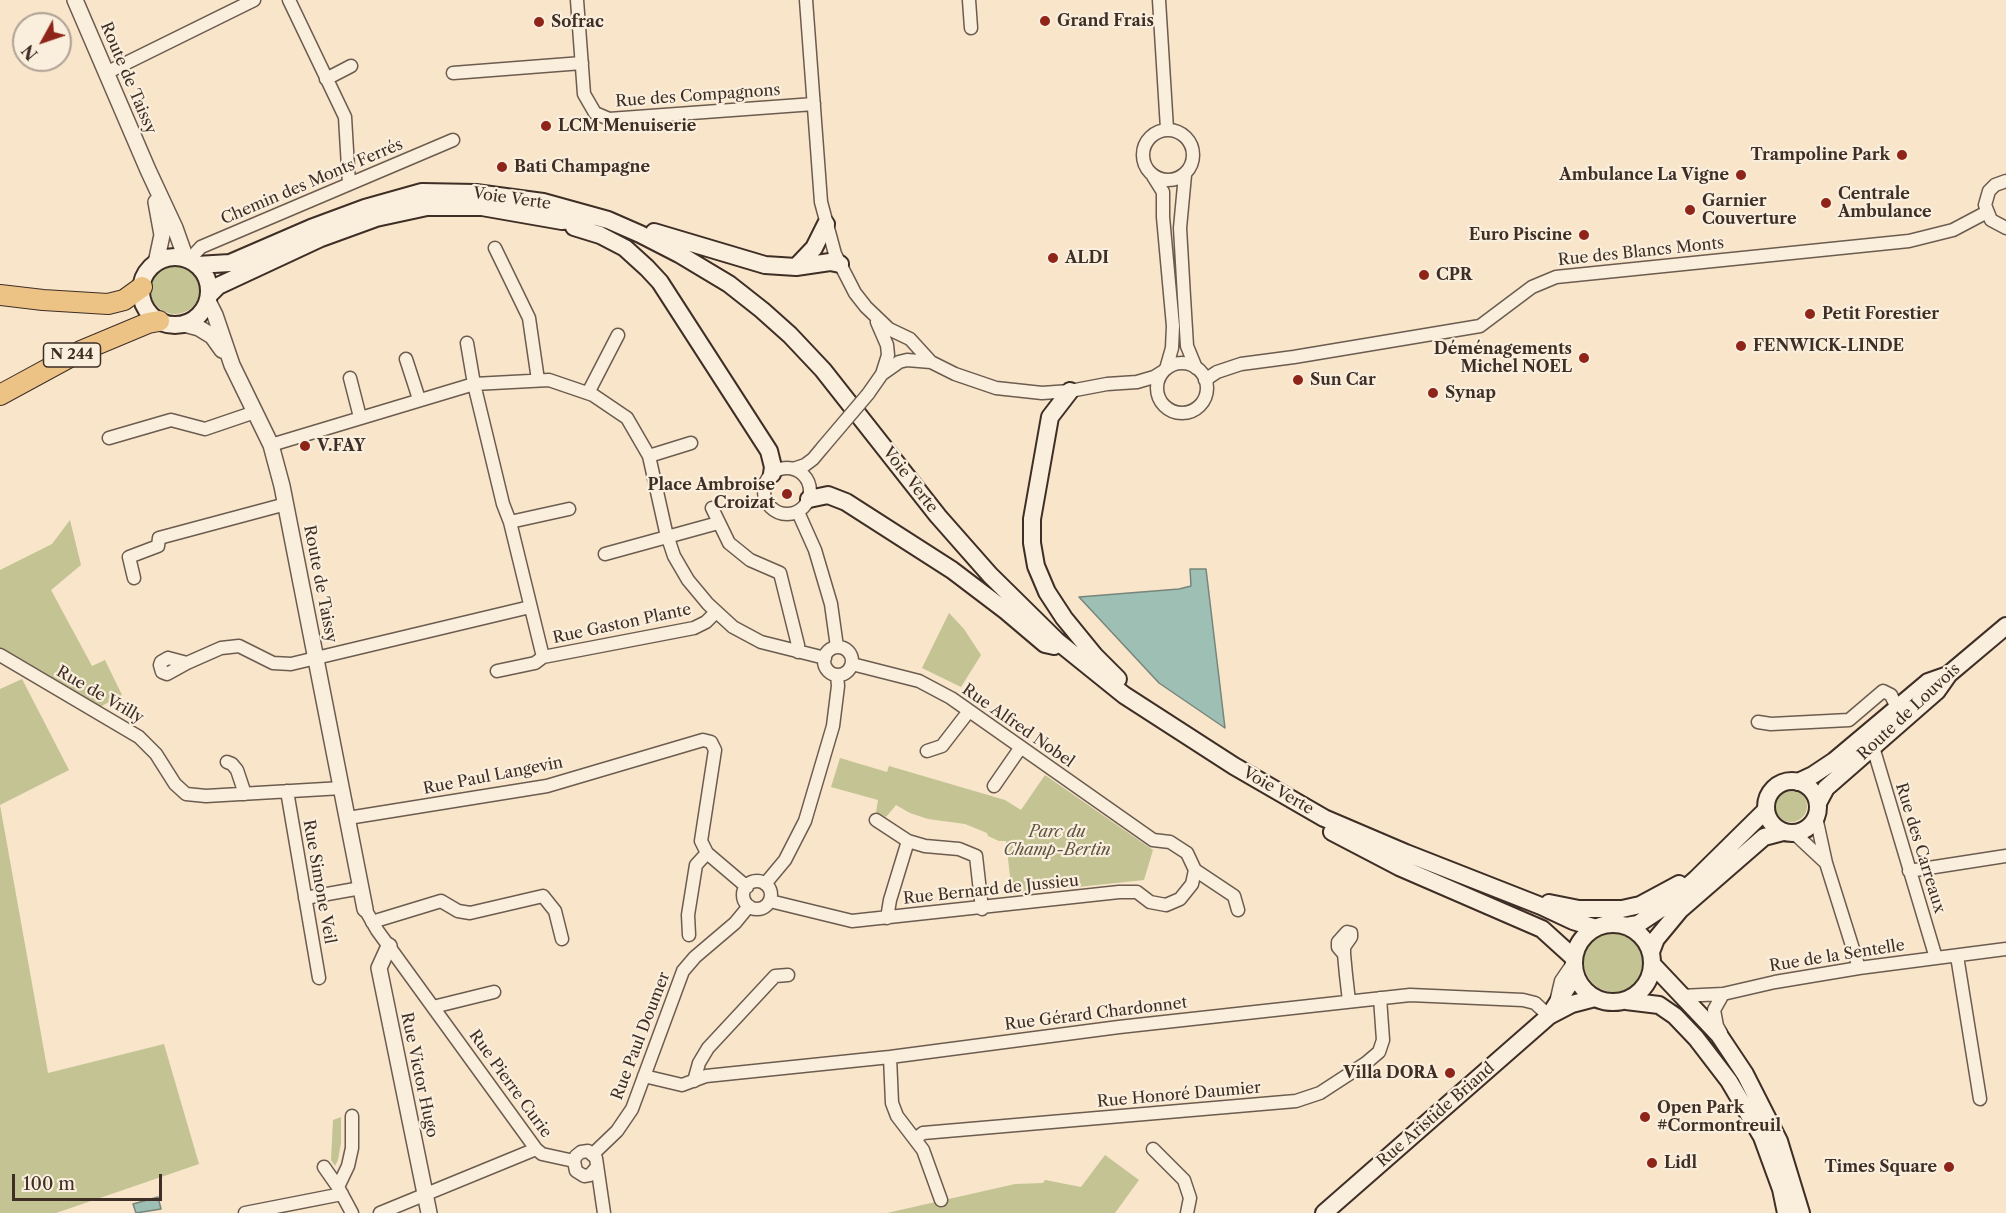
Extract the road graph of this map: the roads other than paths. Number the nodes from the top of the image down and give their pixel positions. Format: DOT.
graph roads {
  1 [pos="75,0"];
  2 [pos="254,0"];
  3 [pos="289,0"];
  4 [pos="577,0"];
  5 [pos="806,0"];
  6 [pos="969,0"];
  7 [pos="1159,0"];
  8 [pos="971,27"];
  9 [pos="582,63"];
  10 [pos="351,66"];
  11 [pos="453,72"];
  12 [pos="106,73"];
  13 [pos="326,78"];
  14 [pos="813,104"];
  15 [pos="1167,129"];
  16 [pos="453,140"];
  17 [pos="148,170"];
  18 [pos="1185,175"];
  19 [pos="1153,176"];
  20 [pos="2006,181"];
  21 [pos="349,184"];
  22 [pos="1987,212"];
  23 [pos="608,220"];
  24 [pos="562,221"];
  25 [pos="826,224"];
  26 [pos="2006,228"];
  27 [pos="495,248"];
  28 [pos="191,261"];
  29 [pos="156,263"];
  30 [pos="840,264"];
  31 [pos="796,267"];
  32 [pos="142,287"];
  33 [pos="0,295"];
  34 [pos="209,298"];
  35 [pos="874,315"];
  36 [pos="159,321"];
  37 [pos="184,324"];
  38 [pos="618,335"];
  39 [pos="899,335"];
  40 [pos="467,343"];
  41 [pos="913,344"];
  42 [pos="888,350"];
  43 [pos="406,360"];
  44 [pos="903,361"];
  45 [pos="932,362"];
  46 [pos="232,365"];
  47 [pos="1196,368"];
  48 [pos="1164,370"];
  49 [pos="882,374"];
  50 [pos="350,378"];
  51 [pos="538,380"];
  52 [pos="1205,380"];
  53 [pos="1137,382"];
  54 [pos="474,384"];
  55 [pos="1070,391"];
  56 [pos="588,393"];
  57 [pos="1157,394"];
  58 [pos="0,395"];
  59 [pos="419,399"];
  60 [pos="255,412"];
  61 [pos="360,417"];
  62 [pos="109,438"];
  63 [pos="691,443"];
  64 [pos="271,445"];
  65 [pos="649,456"];
  66 [pos="813,459"];
  67 [pos="793,469"];
  68 [pos="772,474"];
  69 [pos="808,481"];
  70 [pos="286,504"];
  71 [pos="804,506"];
  72 [pos="712,508"];
  73 [pos="569,509"];
  74 [pos="510,522"];
  75 [pos="718,523"];
  76 [pos="667,536"];
  77 [pos="605,554"];
  78 [pos="134,578"];
  79 [pos="530,607"];
  80 [pos="716,612"];
  81 [pos="2006,626"];
  82 [pos="837,647"];
  83 [pos="1055,647"];
  84 [pos="798,652"];
  85 [pos="0,655"];
  86 [pos="543,657"];
  87 [pos="316,658"];
  88 [pos="825,658"];
  89 [pos="188,663"];
  90 [pos="852,664"];
  91 [pos="497,671"];
  92 [pos="1949,674"];
  93 [pos="837,675"];
  94 [pos="1898,708"];
  95 [pos="969,711"];
  96 [pos="1758,722"];
  97 [pos="1167,724"];
  98 [pos="1021,747"];
  99 [pos="1873,747"];
  100 [pos="927,751"];
  101 [pos="227,762"];
  102 [pos="1798,782"];
  103 [pos="994,786"];
  104 [pos="342,788"];
  105 [pos="287,791"];
  106 [pos="245,794"];
  107 [pos="1766,810"];
  108 [pos="1817,810"];
  109 [pos="348,818"];
  110 [pos="876,820"];
  111 [pos="1789,833"];
  112 [pos="908,842"];
  113 [pos="707,853"];
  114 [pos="2006,856"];
  115 [pos="1826,863"];
  116 [pos="1195,870"];
  117 [pos="1910,871"];
  118 [pos="1696,879"];
  119 [pos="765,884"];
  120 [pos="747,887"];
  121 [pos="361,888"];
  122 [pos="305,898"];
  123 [pos="770,901"];
  124 [pos="749,906"];
  125 [pos="1541,906"];
  126 [pos="982,909"];
  127 [pos="1238,910"];
  128 [pos="369,915"];
  129 [pos="887,918"];
  130 [pos="1626,926"];
  131 [pos="1596,928"];
  132 [pos="689,935"];
  133 [pos="562,939"];
  134 [pos="389,946"];
  135 [pos="2006,949"];
  136 [pos="1344,954"];
  137 [pos="1957,956"];
  138 [pos="1652,958"];
  139 [pos="1935,958"];
  140 [pos="1574,965"];
  141 [pos="1859,968"];
  142 [pos="788,975"];
  143 [pos="319,978"];
  144 [pos="494,992"];
  145 [pos="1723,993"];
  146 [pos="1681,996"];
  147 [pos="1380,998"];
  148 [pos="1595,998"];
  149 [pos="1349,1000"];
  150 [pos="1626,1001"];
  151 [pos="433,1007"];
  152 [pos="1549,1016"];
  153 [pos="890,1057"];
  154 [pos="1745,1074"];
  155 [pos="644,1076"];
  156 [pos="694,1081"];
  157 [pos="1980,1100"];
  158 [pos="352,1116"];
  159 [pos="915,1139"];
  160 [pos="536,1149"];
  161 [pos="1153,1149"];
  162 [pos="593,1154"];
  163 [pos="574,1161"];
  164 [pos="324,1167"];
  165 [pos="597,1167"];
  166 [pos="586,1176"];
  167 [pos="340,1190"];
  168 [pos="425,1196"];
  169 [pos="941,1200"];
  170 [pos="602,1208"];
  171 [pos="245,1213"];
  172 [pos="352,1213"];
  173 [pos="380,1213"];
  174 [pos="429,1213"];
  175 [pos="1187,1213"];
  176 [pos="1324,1213"];
  177 [pos="1786,1213"];
  178 [pos="1802,1213"];
  1 -- 12 [label="street, Route de Taissy"];
  2 -- 12 [label="street"];
  3 -- 13 [label="street"];
  4 -- 9 [label="street, Rue des Compagnons"];
  5 -- 14 [label="street"];
  6 -- 8 [label="street"];
  7 -- 15 [label="street"];
  9 -- 11 [label="street"];
  9 -- 14 [label="street, Rue des Compagnons"];
  10 -- 13 [label="street"];
  12 -- 17 [label="street, Route de Taissy"];
  13 -- 21 [label="street"];
  14 -- 25 [label="street"];
  15 -- 18 [label="street"];
  15 -- 19 [label="street"];
  16 -- 21 [label="street, Chemin des Monts Ferrés"];
  17 -- 28 [label="street, Route de Taissy"];
  17 -- 29 [label="street, Route de Taissy"];
  18 -- 19 [label="street"];
  18 -- 47 [label="street"];
  19 -- 48 [label="street"];
  20 -- 22 [label="street"];
  21 -- 28 [label="street, Chemin des Monts Ferrés"];
  22 -- 26 [label="street"];
  22 -- 52 [label="street, Rue des Blancs Monts"];
  23 -- 28 [label="main road, Voie Verte"];
  23 -- 31 [label="main road"];
  23 -- 97 [label="main road, Voie Verte"];
  24 -- 34 [label="main road, Voie Verte"];
  24 -- 68 [label="main road"];
  24 -- 83 [label="main road, Voie Verte"];
  25 -- 30 [label="street"];
  25 -- 31 [label="main road"];
  27 -- 51 [label="street"];
  28 -- 29 [label="main road"];
  28 -- 34 [label="main road"];
  29 -- 32 [label="main road"];
  30 -- 31 [label="main road"];
  30 -- 35 [label="street"];
  32 -- 33 [label="highway"];
  32 -- 36 [label="main road"];
  34 -- 37 [label="main road"];
  34 -- 46 [label="street, Route de Taissy"];
  35 -- 39 [label="street"];
  35 -- 42 [label="street"];
  36 -- 37 [label="main road"];
  36 -- 58 [label="highway, N 244"];
  37 -- 46 [label="street, Route de Taissy"];
  38 -- 56 [label="street"];
  39 -- 41 [label="street"];
  39 -- 42 [label="street"];
  40 -- 54 [label="street"];
  41 -- 44 [label="street"];
  41 -- 45 [label="street"];
  42 -- 44 [label="street"];
  42 -- 49 [label="street"];
  43 -- 59 [label="street"];
  44 -- 45 [label="street"];
  44 -- 49 [label="street"];
  45 -- 55 [label="street"];
  46 -- 60 [label="street, Route de Taissy"];
  47 -- 48 [label="street"];
  47 -- 52 [label="street"];
  48 -- 53 [label="street"];
  48 -- 57 [label="street"];
  49 -- 66 [label="street, bridge"];
  50 -- 61 [label="street"];
  51 -- 54 [label="street"];
  51 -- 56 [label="street"];
  52 -- 57 [label="street"];
  53 -- 55 [label="street"];
  53 -- 57 [label="street"];
  54 -- 59 [label="street"];
  54 -- 74 [label="street"];
  55 -- 97 [label="main road"];
  56 -- 65 [label="street"];
  59 -- 61 [label="street"];
  60 -- 62 [label="street"];
  60 -- 64 [label="street, Route de Taissy"];
  61 -- 64 [label="street"];
  63 -- 65 [label="street"];
  64 -- 70 [label="street, Route de Taissy"];
  65 -- 76 [label="street"];
  66 -- 67 [label="street"];
  66 -- 69 [label="street"];
  67 -- 68 [label="street"];
  67 -- 69 [label="street"];
  68 -- 71 [label="street"];
  69 -- 71 [label="street"];
  70 -- 78 [label="street"];
  70 -- 87 [label="street, Route de Taissy"];
  71 -- 82 [label="street"];
  71 -- 83 [label="main road"];
  72 -- 75 [label="street"];
  73 -- 74 [label="street"];
  74 -- 79 [label="street"];
  75 -- 76 [label="street"];
  75 -- 84 [label="street"];
  76 -- 77 [label="street"];
  76 -- 80 [label="street"];
  79 -- 86 [label="street"];
  79 -- 87 [label="street"];
  80 -- 84 [label="street"];
  80 -- 86 [label="street, Rue Gaston Plante"];
  81 -- 92 [label="main road, Route de Louvois"];
  82 -- 88 [label="street"];
  82 -- 90 [label="street"];
  83 -- 140 [label="main road, Voie Verte"];
  84 -- 88 [label="street"];
  85 -- 106 [label="street, Rue de Vrilly"];
  86 -- 91 [label="street, Rue Gaston Plante"];
  87 -- 89 [label="street"];
  87 -- 104 [label="street, Route de Taissy"];
  88 -- 93 [label="street"];
  90 -- 93 [label="street"];
  90 -- 95 [label="street, Rue Alfred Nobel"];
  92 -- 94 [label="main road, Route de Louvois"];
  92 -- 99 [label="main road, Route de Louvois"];
  93 -- 119 [label="street"];
  94 -- 96 [label="street"];
  94 -- 102 [label="main road, Route de Louvois"];
  95 -- 98 [label="street, Rue Alfred Nobel"];
  95 -- 100 [label="street"];
  97 -- 125 [label="main road, Voie Verte"];
  98 -- 103 [label="street"];
  98 -- 116 [label="street, Rue Alfred Nobel"];
  99 -- 108 [label="main road, Route de Louvois"];
  99 -- 117 [label="street, Rue des Carreaux"];
  101 -- 106 [label="street"];
  102 -- 107 [label="main road"];
  102 -- 108 [label="main road"];
  104 -- 105 [label="street, Rue de Vrilly"];
  104 -- 109 [label="street, Route de Taissy"];
  105 -- 106 [label="street, Rue de Vrilly"];
  105 -- 122 [label="street, Rue Simone Veil"];
  107 -- 111 [label="main road"];
  107 -- 118 [label="main road"];
  108 -- 111 [label="main road"];
  108 -- 115 [label="street"];
  109 -- 113 [label="street, Rue Paul Langevin"];
  109 -- 121 [label="street"];
  110 -- 112 [label="street"];
  111 -- 115 [label="street"];
  111 -- 138 [label="main road"];
  112 -- 126 [label="street"];
  112 -- 129 [label="street"];
  113 -- 120 [label="street"];
  113 -- 132 [label="street"];
  114 -- 117 [label="street"];
  115 -- 141 [label="street"];
  116 -- 126 [label="street, Rue Bernard de Jussieu"];
  116 -- 127 [label="street"];
  117 -- 139 [label="street, Rue des Carreaux"];
  118 -- 125 [label="main road"];
  118 -- 130 [label="main road"];
  119 -- 120 [label="street"];
  119 -- 123 [label="street"];
  120 -- 124 [label="street"];
  121 -- 122 [label="street"];
  121 -- 128 [label="street"];
  122 -- 143 [label="street, Rue Simone Veil"];
  123 -- 124 [label="street"];
  123 -- 129 [label="street, Rue Bernard de Jussieu"];
  124 -- 155 [label="street, Rue Paul Doumer"];
  125 -- 131 [label="main road, Voie Verte"];
  126 -- 129 [label="street, Rue Bernard de Jussieu"];
  128 -- 133 [label="street"];
  128 -- 134 [label="street, Rue Pierre Curie"];
  130 -- 131 [label="main road"];
  130 -- 138 [label="main road"];
  131 -- 140 [label="main road"];
  134 -- 151 [label="street, Rue Pierre Curie"];
  134 -- 168 [label="street, Rue Victor Hugo"];
  135 -- 137 [label="street, Rue de la Sentelle"];
  136 -- 149 [label="street"];
  137 -- 139 [label="street, Rue de la Sentelle"];
  137 -- 157 [label="street"];
  138 -- 146 [label="main road"];
  138 -- 150 [label="main road"];
  139 -- 141 [label="street, Rue de la Sentelle"];
  140 -- 148 [label="main road"];
  140 -- 152 [label="main road, Rue Aristide Briand"];
  141 -- 145 [label="street, Rue de la Sentelle"];
  142 -- 156 [label="street"];
  144 -- 151 [label="street"];
  145 -- 146 [label="street, Rue de la Sentelle"];
  145 -- 154 [label="street"];
  146 -- 154 [label="main road"];
  147 -- 149 [label="street, Rue Gérard Chardonnet"];
  147 -- 152 [label="street, Rue Gérard Chardonnet"];
  147 -- 159 [label="street, Rue Honoré Daumier"];
  148 -- 150 [label="main road"];
  148 -- 152 [label="main road, Rue Aristide Briand"];
  149 -- 153 [label="street, Rue Gérard Chardonnet"];
  150 -- 177 [label="main road"];
  151 -- 160 [label="street, Rue Pierre Curie"];
  152 -- 176 [label="main road, Rue Aristide Briand"];
  153 -- 156 [label="street, Rue Gérard Chardonnet"];
  153 -- 159 [label="street"];
  154 -- 178 [label="main road"];
  155 -- 156 [label="street, Rue Gérard Chardonnet"];
  155 -- 162 [label="street, Rue Paul Doumer"];
  158 -- 167 [label="street"];
  159 -- 169 [label="street"];
  160 -- 163 [label="street, Rue Pierre Curie"];
  160 -- 168 [label="street"];
  161 -- 175 [label="street"];
  162 -- 163 [label="street"];
  162 -- 165 [label="street"];
  163 -- 166 [label="street"];
  164 -- 167 [label="street"];
  165 -- 166 [label="street"];
  165 -- 170 [label="street"];
  166 -- 170 [label="street"];
  167 -- 171 [label="street"];
  167 -- 172 [label="street"];
  168 -- 173 [label="street"];
  168 -- 174 [label="street, Rue Victor Hugo"];
}
